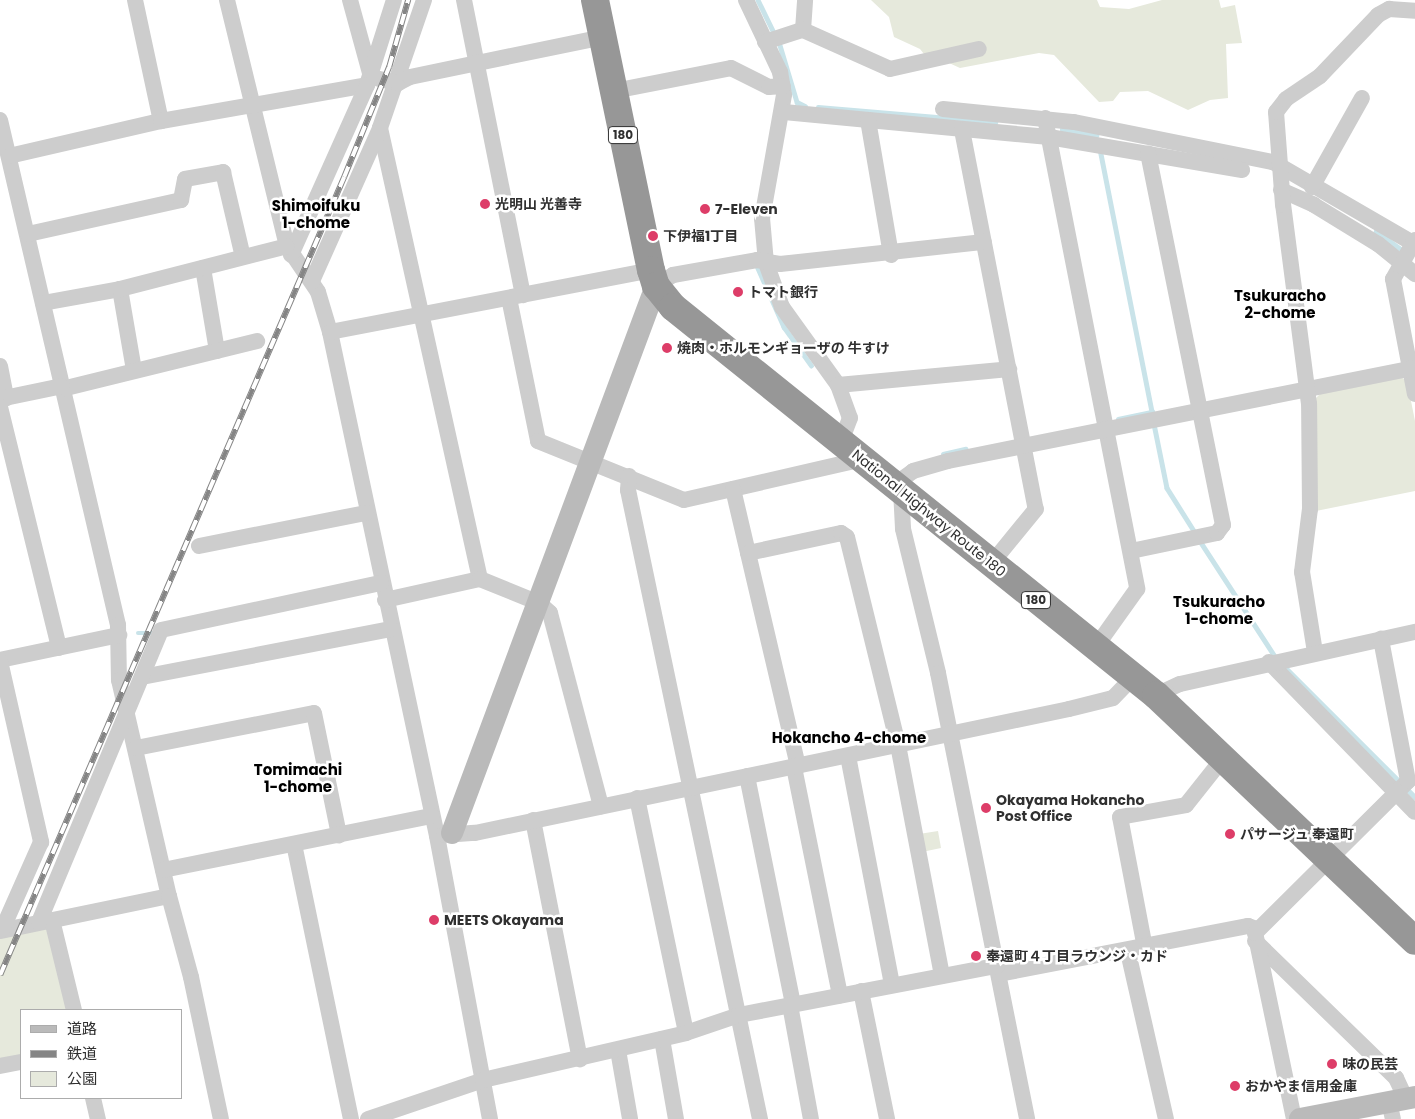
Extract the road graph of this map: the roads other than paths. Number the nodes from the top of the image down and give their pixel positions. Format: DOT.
graph roads {
  1 [pos="136,0"];
  2 [pos="227,0"];
  3 [pos="350,0"];
  4 [pos="394,0"];
  5 [pos="424,0"];
  6 [pos="464,0"];
  7 [pos="597,0"];
  8 [pos="746,0"];
  9 [pos="805,0"];
  10 [pos="1415,11"];
  11 [pos="803,30"];
  12 [pos="603,37"];
  13 [pos="773,39"];
  14 [pos="979,48"];
  15 [pos="477,63"];
  16 [pos="369,81"];
  17 [pos="398,83"];
  18 [pos="783,90"];
  19 [pos="614,91"];
  20 [pos="1362,98"];
  21 [pos="250,107"];
  22 [pos="943,109"];
  23 [pos="784,112"];
  24 [pos="0,120"];
  25 [pos="868,120"];
  26 [pos="161,121"];
  27 [pos="973,123"];
  28 [pos="1047,127"];
  29 [pos="380,128"];
  30 [pos="1146,146"];
  31 [pos="7,164"];
  32 [pos="1242,170"];
  33 [pos="1280,176"];
  34 [pos="1312,187"];
  35 [pos="28,234"];
  36 [pos="984,242"];
  37 [pos="289,250"];
  38 [pos="1410,250"];
  39 [pos="891,255"];
  40 [pos="243,257"];
  41 [pos="766,263"];
  42 [pos="203,268"];
  43 [pos="1415,274"];
  44 [pos="653,278"];
  45 [pos="312,281"];
  46 [pos="120,289"];
  47 [pos="516,296"];
  48 [pos="43,303"];
  49 [pos="423,314"];
  50 [pos="330,332"];
  51 [pos="257,341"];
  52 [pos="217,351"];
  53 [pos="0,366"];
  54 [pos="1009,369"];
  55 [pos="1413,369"];
  56 [pos="134,370"];
  57 [pos="838,385"];
  58 [pos="62,388"];
  59 [pos="1307,390"];
  60 [pos="1415,394"];
  61 [pos="2,401"];
  62 [pos="1200,412"];
  63 [pos="1107,430"];
  64 [pos="841,441"];
  65 [pos="1024,447"];
  66 [pos="863,459"];
  67 [pos="589,460"];
  68 [pos="629,476"];
  69 [pos="898,488"];
  70 [pos="733,489"];
  71 [pos="366,513"];
  72 [pos="199,546"];
  73 [pos="1131,551"];
  74 [pos="748,554"];
  75 [pos="991,564"];
  76 [pos="480,579"];
  77 [pos="381,583"];
  78 [pos="385,600"];
  79 [pos="540,603"];
  80 [pos="391,629"];
  81 [pos="1415,632"];
  82 [pos="119,635"];
  83 [pos="1381,639"];
  84 [pos="59,648"];
  85 [pos="1095,648"];
  86 [pos="1315,652"];
  87 [pos="0,661"];
  88 [pos="1276,661"];
  89 [pos="142,677"];
  90 [pos="1133,677"];
  91 [pos="1156,696"];
  92 [pos="128,710"];
  93 [pos="951,734"];
  94 [pos="898,745"];
  95 [pos="136,748"];
  96 [pos="848,756"];
  97 [pos="1224,756"];
  98 [pos="796,766"];
  99 [pos="747,776"];
  100 [pos="694,786"];
  101 [pos="1401,788"];
  102 [pos="637,798"];
  103 [pos="601,806"];
  104 [pos="1415,812"];
  105 [pos="432,816"];
  106 [pos="533,820"];
  107 [pos="444,834"];
  108 [pos="339,835"];
  109 [pos="294,844"];
  110 [pos="1329,860"];
  111 [pos="164,870"];
  112 [pos="168,896"];
  113 [pos="45,921"];
  114 [pos="1,930"];
  115 [pos="1256,935"];
  116 [pos="1415,941"];
  117 [pos="1145,948"];
  118 [pos="1128,952"];
  119 [pos="998,970"];
  120 [pos="942,976"];
  121 [pos="892,985"];
  122 [pos="862,991"];
  123 [pos="840,996"];
  124 [pos="792,1005"];
  125 [pos="74,1009"];
  126 [pos="739,1015"];
  127 [pos="686,1033"];
  128 [pos="662,1039"];
  129 [pos="618,1050"];
  130 [pos="580,1059"];
  131 [pos="20,1062"];
  132 [pos="0,1066"];
  133 [pos="483,1080"];
  134 [pos="93,1099"];
  135 [pos="1401,1104"];
  136 [pos="98,1119"];
  137 [pos="221,1119"];
  138 [pos="351,1119"];
  139 [pos="368,1119"];
  140 [pos="490,1119"];
  141 [pos="630,1119"];
  142 [pos="676,1119"];
  143 [pos="760,1119"];
  144 [pos="811,1119"];
  145 [pos="887,1119"];
  146 [pos="1027,1119"];
  147 [pos="1166,1119"];
  148 [pos="1294,1119"];
  149 [pos="1300,1119"];
  1 -- 26 [label="street"];
  2 -- 21 [label="street"];
  3 -- 16 [label="street"];
  4 -- 16 [label="street"];
  5 -- 17 [label="street"];
  6 -- 15 [label="street"];
  7 -- 12 [label="highway, National Highway Route 180 / 180"];
  8 -- 13 [label="street"];
  9 -- 11 [label="street"];
  10 -- 33 [label="street"];
  11 -- 13 [label="street"];
  11 -- 14 [label="street"];
  12 -- 15 [label="street"];
  12 -- 19 [label="highway, National Highway Route 180 / 180"];
  13 -- 18 [label="street"];
  15 -- 17 [label="street"];
  15 -- 47 [label="street"];
  16 -- 17 [label="street"];
  16 -- 21 [label="street"];
  16 -- 37 [label="street"];
  17 -- 29 [label="street"];
  18 -- 19 [label="street"];
  18 -- 23 [label="street"];
  19 -- 44 [label="highway, National Highway Route 180 / 180"];
  20 -- 34 [label="street"];
  21 -- 26 [label="street"];
  21 -- 37 [label="street"];
  22 -- 27 [label="street"];
  23 -- 25 [label="street"];
  23 -- 41 [label="street"];
  24 -- 31 [label="street"];
  25 -- 27 [label="street"];
  25 -- 39 [label="street"];
  26 -- 31 [label="street"];
  27 -- 28 [label="street"];
  27 -- 36 [label="street"];
  28 -- 30 [label="street"];
  28 -- 30 [label="street"];
  28 -- 63 [label="street"];
  29 -- 45 [label="street"];
  29 -- 49 [label="street"];
  30 -- 32 [label="street"];
  30 -- 33 [label="street"];
  30 -- 62 [label="street"];
  31 -- 35 [label="street"];
  33 -- 34 [label="street"];
  33 -- 38 [label="street"];
  33 -- 59 [label="street"];
  34 -- 38 [label="street"];
  35 -- 40 [label="street"];
  35 -- 48 [label="street"];
  36 -- 39 [label="street"];
  36 -- 54 [label="street"];
  37 -- 40 [label="street"];
  37 -- 45 [label="street"];
  38 -- 43 [label="street"];
  38 -- 55 [label="street"];
  39 -- 41 [label="street"];
  40 -- 42 [label="street"];
  41 -- 44 [label="street"];
  41 -- 57 [label="street"];
  42 -- 46 [label="street"];
  42 -- 52 [label="street"];
  44 -- 47 [label="street"];
  44 -- 64 [label="highway, National Highway Route 180 / 180"];
  44 -- 67 [label="street"];
  45 -- 50 [label="street"];
  46 -- 48 [label="street"];
  46 -- 56 [label="street"];
  47 -- 49 [label="street"];
  47 -- 67 [label="street"];
  48 -- 58 [label="street"];
  49 -- 50 [label="street"];
  49 -- 76 [label="street"];
  50 -- 71 [label="street"];
  51 -- 52 [label="street"];
  52 -- 56 [label="street"];
  53 -- 61 [label="street"];
  54 -- 57 [label="street"];
  54 -- 65 [label="street"];
  55 -- 59 [label="street"];
  55 -- 60 [label="street"];
  56 -- 58 [label="street"];
  57 -- 64 [label="street"];
  58 -- 61 [label="street"];
  58 -- 82 [label="street"];
  59 -- 62 [label="street"];
  59 -- 86 [label="street"];
  61 -- 84 [label="street"];
  62 -- 63 [label="street"];
  62 -- 73 [label="street"];
  63 -- 65 [label="street"];
  63 -- 73 [label="street"];
  64 -- 66 [label="highway, National Highway Route 180 / 180"];
  65 -- 69 [label="street"];
  65 -- 75 [label="street"];
  66 -- 69 [label="highway, National Highway Route 180 / 180"];
  66 -- 70 [label="street"];
  67 -- 68 [label="street"];
  67 -- 79 [label="street"];
  68 -- 70 [label="street"];
  68 -- 100 [label="street"];
  69 -- 75 [label="highway, National Highway Route 180 / 180"];
  69 -- 93 [label="street"];
  70 -- 74 [label="street"];
  71 -- 72 [label="street"];
  71 -- 77 [label="street"];
  73 -- 85 [label="street"];
  74 -- 94 [label="street"];
  74 -- 98 [label="street"];
  75 -- 85 [label="highway, National Highway Route 180 / 180"];
  76 -- 78 [label="street"];
  76 -- 79 [label="street"];
  77 -- 78 [label="street"];
  77 -- 89 [label="street"];
  78 -- 80 [label="street"];
  79 -- 103 [label="street"];
  79 -- 107 [label="street"];
  80 -- 89 [label="street"];
  80 -- 105 [label="street"];
  81 -- 83 [label="street"];
  82 -- 84 [label="street"];
  82 -- 92 [label="street"];
  83 -- 86 [label="street"];
  83 -- 101 [label="street"];
  84 -- 87 [label="street"];
  85 -- 90 [label="highway, National Highway Route 180 / 180"];
  86 -- 88 [label="street"];
  87 -- 114 [label="street"];
  88 -- 91 [label="street"];
  88 -- 101 [label="street"];
  89 -- 92 [label="street"];
  90 -- 91 [label="highway, National Highway Route 180 / 180"];
  90 -- 93 [label="street"];
  91 -- 97 [label="highway, National Highway Route 180 / 180"];
  92 -- 95 [label="street"];
  92 -- 113 [label="street"];
  93 -- 94 [label="street"];
  93 -- 119 [label="street"];
  94 -- 96 [label="street"];
  94 -- 120 [label="street"];
  95 -- 108 [label="street"];
  95 -- 111 [label="street"];
  96 -- 98 [label="street"];
  96 -- 121 [label="street"];
  97 -- 110 [label="highway, National Highway Route 180 / 180"];
  97 -- 117 [label="street"];
  98 -- 99 [label="street"];
  98 -- 123 [label="street"];
  99 -- 100 [label="street"];
  99 -- 124 [label="street"];
  100 -- 102 [label="street"];
  100 -- 126 [label="street"];
  101 -- 104 [label="street"];
  101 -- 110 [label="street"];
  102 -- 103 [label="street"];
  102 -- 127 [label="street"];
  103 -- 106 [label="street"];
  105 -- 107 [label="street"];
  105 -- 108 [label="street"];
  106 -- 107 [label="street"];
  106 -- 130 [label="street"];
  107 -- 133 [label="street"];
  108 -- 109 [label="street"];
  109 -- 111 [label="street"];
  109 -- 138 [label="street"];
  110 -- 115 [label="street"];
  110 -- 116 [label="highway, National Highway Route 180 / 180"];
  111 -- 112 [label="street"];
  112 -- 113 [label="street"];
  112 -- 137 [label="street"];
  113 -- 114 [label="street"];
  113 -- 125 [label="street"];
  115 -- 117 [label="street"];
  115 -- 135 [label="street"];
  115 -- 148 [label="street"];
  117 -- 118 [label="street"];
  118 -- 119 [label="street"];
  118 -- 147 [label="street"];
  119 -- 120 [label="street"];
  119 -- 146 [label="street"];
  120 -- 121 [label="street"];
  121 -- 122 [label="street"];
  122 -- 123 [label="street"];
  122 -- 145 [label="street"];
  123 -- 124 [label="street"];
  124 -- 126 [label="street"];
  124 -- 144 [label="street"];
  126 -- 127 [label="street"];
  126 -- 143 [label="street"];
  127 -- 128 [label="street"];
  128 -- 129 [label="street"];
  128 -- 142 [label="street"];
  129 -- 130 [label="street"];
  129 -- 141 [label="street"];
  130 -- 133 [label="street"];
  131 -- 132 [label="street"];
  133 -- 139 [label="street"];
  133 -- 140 [label="street"];
  134 -- 136 [label="street"];
  135 -- 149 [label="street"];
}
